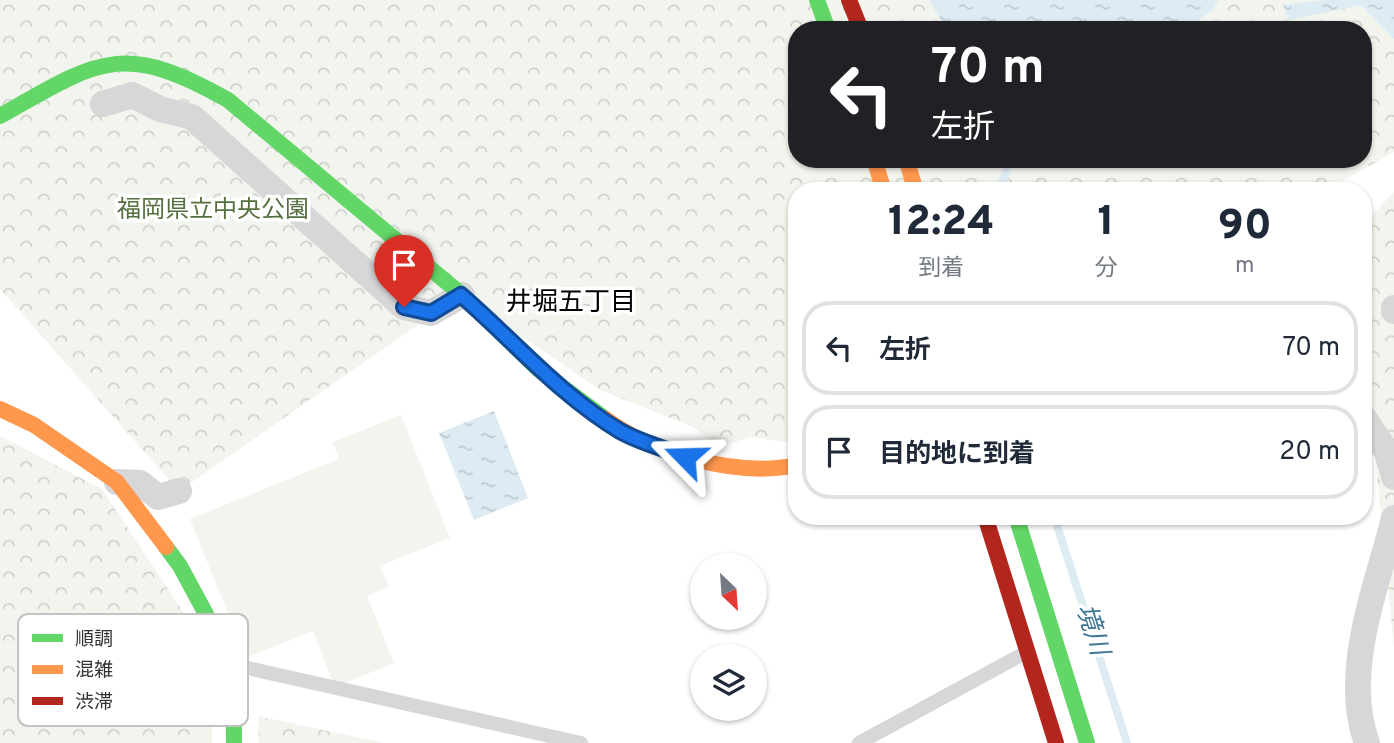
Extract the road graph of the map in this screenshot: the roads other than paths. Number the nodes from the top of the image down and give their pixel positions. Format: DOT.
graph roads {
  1 [pos="817,0"];
  2 [pos="849,0"];
  3 [pos="825,21"];
  4 [pos="857,21"];
  5 [pos="103,104"];
  6 [pos="0,116"];
  7 [pos="461,295"];
  8 [pos="0,409"];
  9 [pos="1372,430"];
  10 [pos="788,467"];
  11 [pos="1394,477"];
  12 [pos="117,482"];
  13 [pos="179,491"];
  14 [pos="1394,518"];
  15 [pos="988,525"];
  16 [pos="1019,525"];
  17 [pos="206,614"];
  18 [pos="1054,637"];
  19 [pos="1027,652"];
  20 [pos="248,667"];
  21 [pos="581,743"];
  22 [pos="859,743"];
  23 [pos="1056,743"];
  24 [pos="1087,743"];
  25 [pos="1367,743"];
  1 -- 3 [label="street"];
  2 -- 4 [label="street"];
  5 -- 7 [label="street"];
  6 -- 7 [label="street"];
  7 -- 10 [label="street"];
  8 -- 12 [label="street"];
  9 -- 11 [label="street"];
  12 -- 13 [label="street"];
  12 -- 17 [label="street"];
  14 -- 25 [label="street"];
  15 -- 19 [label="street"];
  16 -- 18 [label="street"];
  18 -- 19 [label="lane"];
  18 -- 24 [label="street"];
  19 -- 22 [label="lane"];
  19 -- 23 [label="street"];
  20 -- 21 [label="lane"];
}
